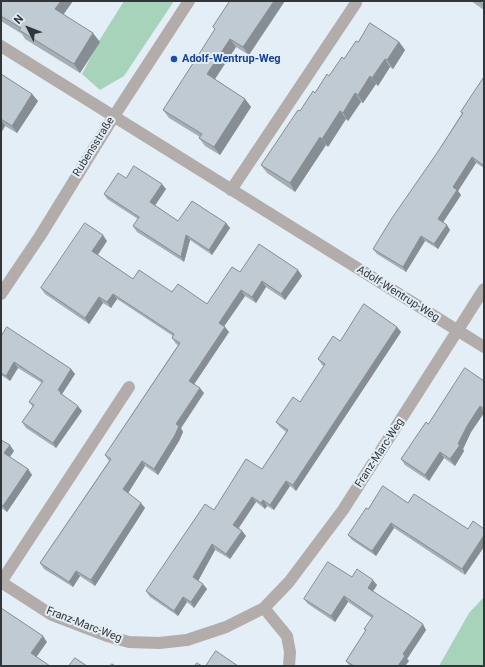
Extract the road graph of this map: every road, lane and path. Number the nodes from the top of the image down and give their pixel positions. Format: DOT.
graph roads {
  1 [pos="189,1"];
  2 [pos="356,3"];
  3 [pos="1,46"];
  4 [pos="114,116"];
  5 [pos="231,190"];
  6 [pos="484,289"];
  7 [pos="1,294"];
  8 [pos="458,330"];
  9 [pos="484,347"];
  10 [pos="129,387"];
  11 [pos="1,582"];
  12 [pos="264,608"];
  13 [pos="289,666"];
  1 -- 4 [label="street, Rubensstraße"];
  2 -- 5 [label="street"];
  3 -- 4 [label="street, Adolf-Wentrup-Weg"];
  4 -- 5 [label="street, Adolf-Wentrup-Weg"];
  4 -- 7 [label="street, Rubensstraße"];
  5 -- 8 [label="street, Adolf-Wentrup-Weg"];
  6 -- 8 [label="street, Franz-Marc-Weg"];
  8 -- 9 [label="street, Adolf-Wentrup-Weg"];
  8 -- 12 [label="street, Franz-Marc-Weg"];
  10 -- 11 [label="street, Franz-Marc-Weg"];
  11 -- 12 [label="street, Franz-Marc-Weg"];
  12 -- 13 [label="street"];
}
